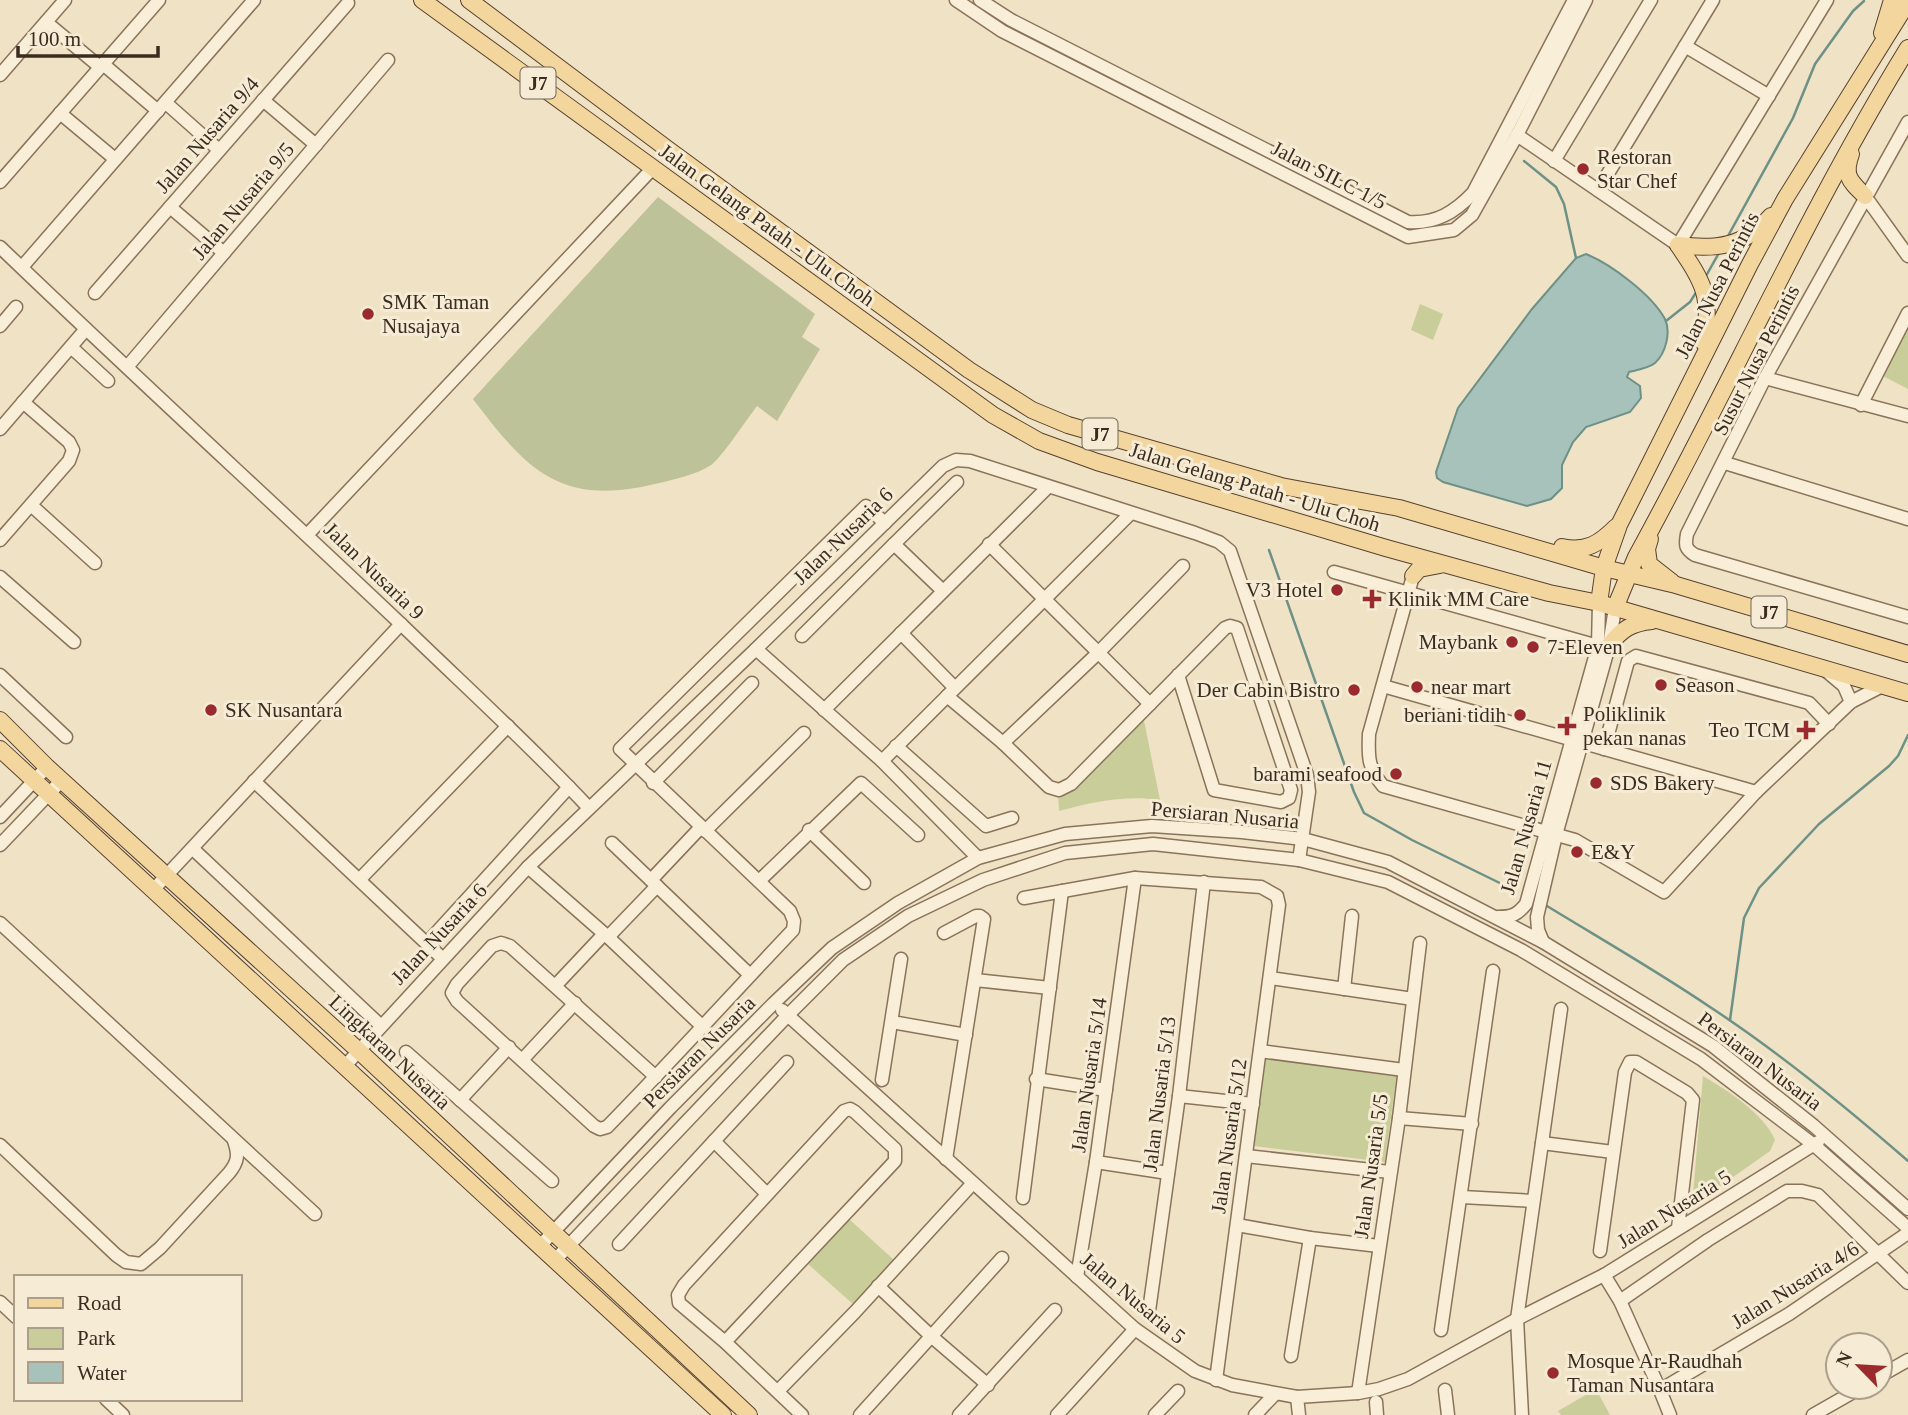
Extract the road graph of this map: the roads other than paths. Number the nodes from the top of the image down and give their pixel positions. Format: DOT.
graph roads {
  1 [pos="65,0"];
  2 [pos="159,0"];
  3 [pos="254,0"];
  4 [pos="422,0"];
  5 [pos="469,0"];
  6 [pos="956,0"];
  7 [pos="980,0"];
  8 [pos="1574,0"];
  9 [pos="1586,0"];
  10 [pos="1651,0"];
  11 [pos="1827,0"];
  12 [pos="1892,0"];
  13 [pos="1710,1"];
  14 [pos="348,2"];
  15 [pos="1908,2"];
  16 [pos="46,22"];
  17 [pos="1685,46"];
  18 [pos="1908,48"];
  19 [pos="388,60"];
  20 [pos="102,65"];
  21 [pos="0,75"];
  22 [pos="1856,86"];
  23 [pos="1769,96"];
  24 [pos="263,100"];
  25 [pos="162,107"];
  26 [pos="60,113"];
  27 [pos="1862,122"];
  28 [pos="1908,122"];
  29 [pos="1517,135"];
  30 [pos="316,145"];
  31 [pos="219,150"];
  32 [pos="115,159"];
  33 [pos="1554,161"];
  34 [pos="652,169"];
  35 [pos="0,182"];
  36 [pos="1598,190"];
  37 [pos="1865,197"];
  38 [pos="1785,199"];
  39 [pos="170,206"];
  40 [pos="1806,227"];
  41 [pos="1678,246"];
  42 [pos="0,247"];
  43 [pos="224,253"];
  44 [pos="1908,256"];
  45 [pos="22,267"];
  46 [pos="95,293"];
  47 [pos="16,307"];
  48 [pos="1908,313"];
  49 [pos="0,326"];
  50 [pos="86,329"];
  51 [pos="71,347"];
  52 [pos="1701,361"];
  53 [pos="127,367"];
  54 [pos="1765,379"];
  55 [pos="108,381"];
  56 [pos="23,402"];
  57 [pos="1861,405"];
  58 [pos="1908,416"];
  59 [pos="0,429"];
  60 [pos="1724,463"];
  61 [pos="957,482"];
  62 [pos="1048,487"];
  63 [pos="31,505"];
  64 [pos="1661,511"];
  65 [pos="1130,514"];
  66 [pos="1908,520"];
  67 [pos="885,523"];
  68 [pos="1619,525"];
  69 [pos="1494,534"];
  70 [pos="307,535"];
  71 [pos="0,540"];
  72 [pos="894,544"];
  73 [pos="989,544"];
  74 [pos="1386,548"];
  75 [pos="95,563"];
  76 [pos="1183,566"];
  77 [pos="1456,567"];
  78 [pos="1604,568"];
  79 [pos="1334,572"];
  80 [pos="1628,575"];
  81 [pos="0,577"];
  82 [pos="1411,584"];
  83 [pos="1676,585"];
  84 [pos="943,591"];
  85 [pos="1044,600"];
  86 [pos="1607,605"];
  87 [pos="1908,617"];
  88 [pos="1662,620"];
  89 [pos="401,624"];
  90 [pos="901,633"];
  91 [pos="802,636"];
  92 [pos="74,642"];
  93 [pos="1603,646"];
  94 [pos="756,649"];
  95 [pos="1098,653"];
  96 [pos="1908,654"];
  97 [pos="1820,666"];
  98 [pos="0,675"];
  99 [pos="1178,675"];
  100 [pos="752,683"];
  101 [pos="1884,685"];
  102 [pos="1383,686"];
  103 [pos="951,692"];
  104 [pos="1908,693"];
  105 [pos="1851,702"];
  106 [pos="1150,704"];
  107 [pos="824,710"];
  108 [pos="0,720"];
  109 [pos="1829,724"];
  110 [pos="508,726"];
  111 [pos="804,733"];
  112 [pos="66,737"];
  113 [pos="1577,741"];
  114 [pos="1003,743"];
  115 [pos="896,746"];
  116 [pos="1604,748"];
  117 [pos="0,749"];
  118 [pos="882,761"];
  119 [pos="636,764"];
  120 [pos="47,767"];
  121 [pos="62,780"];
  122 [pos="34,781"];
  123 [pos="254,781"];
  124 [pos="653,783"];
  125 [pos="569,787"];
  126 [pos="1756,792"];
  127 [pos="48,794"];
  128 [pos="589,808"];
  129 [pos="0,817"];
  130 [pos="1012,818"];
  131 [pos="703,829"];
  132 [pos="809,831"];
  133 [pos="1551,834"];
  134 [pos="918,835"];
  135 [pos="1303,839"];
  136 [pos="612,843"];
  137 [pos="0,845"];
  138 [pos="193,849"];
  139 [pos="978,858"];
  140 [pos="1299,860"];
  141 [pos="528,867"];
  142 [pos="167,875"];
  143 [pos="1135,878"];
  144 [pos="360,879"];
  145 [pos="759,881"];
  146 [pos="654,883"];
  147 [pos="864,883"];
  148 [pos="1204,883"];
  149 [pos="153,890"];
  150 [pos="1062,891"];
  151 [pos="1024,898"];
  152 [pos="1352,916"];
  153 [pos="1494,917"];
  154 [pos="0,923"];
  155 [pos="944,933"];
  156 [pos="606,936"];
  157 [pos="1543,942"];
  158 [pos="427,943"];
  159 [pos="1419,943"];
  160 [pos="442,958"];
  161 [pos="901,959"];
  162 [pos="1493,971"];
  163 [pos="750,975"];
  164 [pos="1270,978"];
  165 [pos="975,980"];
  166 [pos="556,985"];
  167 [pos="1050,988"];
  168 [pos="1345,989"];
  169 [pos="1413,999"];
  170 [pos="575,1003"];
  171 [pos="774,1003"];
  172 [pos="1561,1009"];
  173 [pos="788,1015"];
  174 [pos="892,1022"];
  175 [pos="380,1025"];
  176 [pos="703,1027"];
  177 [pos="966,1035"];
  178 [pos="509,1046"];
  179 [pos="359,1051"];
  180 [pos="1260,1051"];
  181 [pos="406,1052"];
  182 [pos="523,1059"];
  183 [pos="787,1062"];
  184 [pos="345,1066"];
  185 [pos="1404,1070"];
  186 [pos="656,1077"];
  187 [pos="1036,1079"];
  188 [pos="882,1080"];
  189 [pos="1106,1090"];
  190 [pos="1179,1096"];
  191 [pos="460,1100"];
  192 [pos="1253,1104"];
  193 [pos="1399,1118"];
  194 [pos="1472,1124"];
  195 [pos="227,1132"];
  196 [pos="1825,1136"];
  197 [pos="714,1141"];
  198 [pos="1542,1143"];
  199 [pos="0,1145"];
  200 [pos="1814,1145"];
  201 [pos="1613,1152"];
  202 [pos="1246,1156"];
  203 [pos="947,1159"];
  204 [pos="1096,1161"];
  205 [pos="1390,1172"];
  206 [pos="1168,1173"];
  207 [pos="552,1181"];
  208 [pos="973,1183"];
  209 [pos="766,1193"];
  210 [pos="1462,1197"];
  211 [pos="1023,1198"];
  212 [pos="1533,1201"];
  213 [pos="1908,1209"];
  214 [pos="315,1214"];
  215 [pos="1237,1225"];
  216 [pos="1678,1228"];
  217 [pos="1908,1231"];
  218 [pos="552,1232"];
  219 [pos="1310,1238"];
  220 [pos="619,1244"];
  221 [pos="540,1246"];
  222 [pos="1379,1246"];
  223 [pos="567,1247"];
  224 [pos="1600,1251"];
  225 [pos="1880,1254"];
  226 [pos="1002,1258"];
  227 [pos="555,1260"];
  228 [pos="1604,1275"];
  229 [pos="1077,1277"];
  230 [pos="1908,1283"];
  231 [pos="878,1286"];
  232 [pos="1620,1301"];
  233 [pos="0,1302"];
  234 [pos="1055,1310"];
  235 [pos="1149,1311"];
  236 [pos="14,1315"];
  237 [pos="1517,1319"];
  238 [pos="1135,1329"];
  239 [pos="1441,1330"];
  240 [pos="930,1336"];
  241 [pos="725,1342"];
  242 [pos="1291,1356"];
  243 [pos="1216,1380"];
  244 [pos="988,1385"];
  245 [pos="1445,1390"];
  246 [pos="1660,1390"];
  247 [pos="778,1391"];
  248 [pos="1178,1391"];
  249 [pos="1358,1393"];
  250 [pos="1275,1394"];
  251 [pos="1297,1397"];
  252 [pos="108,1401"];
  253 [pos="1838,1401"];
  254 [pos="123,1415"];
  255 [pos="723,1415"];
  256 [pos="749,1415"];
  257 [pos="802,1415"];
  258 [pos="860,1415"];
  259 [pos="959,1415"];
  260 [pos="1057,1415"];
  261 [pos="1155,1415"];
  262 [pos="1255,1415"];
  263 [pos="1299,1415"];
  264 [pos="1447,1415"];
  265 [pos="1522,1415"];
  266 [pos="1670,1415"];
  267 [pos="1813,1415"];
  1 -- 16 [label="street"];
  2 -- 20 [label="street"];
  3 -- 25 [label="street"];
  4 -- 34 [label="main road, Jalan Gelang Patah - Ulu Choh / J7"];
  5 -- 69 [label="main road, Jalan Gelang Patah - Ulu Choh / J7"];
  6 -- 29 [label="street, Jalan SILC 1/5"];
  7 -- 8 [label="street, Jalan SILC 1/5"];
  9 -- 29 [label="street, Jalan SILC 1/5"];
  10 -- 33 [label="street"];
  11 -- 23 [label="street"];
  12 -- 22 [label="main road"];
  13 -- 17 [label="street"];
  14 -- 24 [label="street, Jalan Nusaria 9/4"];
  15 -- 22 [label="main road, Jalan Nusa Perintis"];
  16 -- 20 [label="street"];
  16 -- 21 [label="street"];
  17 -- 23 [label="street"];
  17 -- 36 [label="street"];
  18 -- 27 [label="main road"];
  19 -- 30 [label="street, Jalan Nusaria 9/5"];
  20 -- 25 [label="street"];
  20 -- 26 [label="street"];
  22 -- 38 [label="main road, Jalan Nusa Perintis"];
  23 -- 41 [label="street"];
  24 -- 30 [label="street"];
  24 -- 31 [label="street, Jalan Nusaria 9/4"];
  25 -- 31 [label="street"];
  25 -- 32 [label="street"];
  26 -- 32 [label="street"];
  26 -- 35 [label="street"];
  27 -- 37 [label="main road"];
  27 -- 40 [label="main road"];
  28 -- 37 [label="street, Susur Nusa Perintis"];
  29 -- 33 [label="street"];
  30 -- 43 [label="street, Jalan Nusaria 9/5"];
  31 -- 39 [label="street, Jalan Nusaria 9/4"];
  32 -- 45 [label="street"];
  33 -- 36 [label="street"];
  34 -- 70 [label="street"];
  34 -- 74 [label="main road, Jalan Gelang Patah - Ulu Choh / J7"];
  36 -- 41 [label="street"];
  37 -- 40 [label="main road"];
  37 -- 44 [label="street"];
  37 -- 54 [label="street, Susur Nusa Perintis"];
  38 -- 41 [label="main road"];
  38 -- 52 [label="main road, Jalan Nusa Perintis"];
  39 -- 43 [label="street"];
  39 -- 46 [label="street, Jalan Nusaria 9/4"];
  40 -- 64 [label="main road"];
  41 -- 52 [label="main road"];
  42 -- 45 [label="street, Jalan Nusaria 9"];
  43 -- 53 [label="street, Jalan Nusaria 9/5"];
  45 -- 50 [label="street, Jalan Nusaria 9"];
  47 -- 49 [label="street"];
  48 -- 57 [label="street"];
  50 -- 51 [label="street"];
  50 -- 53 [label="street, Jalan Nusaria 9"];
  51 -- 55 [label="street"];
  51 -- 56 [label="street"];
  52 -- 68 [label="main road, Jalan Nusa Perintis"];
  53 -- 70 [label="street, Jalan Nusaria 9"];
  54 -- 57 [label="street"];
  54 -- 60 [label="street, Susur Nusa Perintis"];
  56 -- 59 [label="street"];
  56 -- 63 [label="street"];
  57 -- 58 [label="street"];
  60 -- 66 [label="street"];
  60 -- 87 [label="street, Susur Nusa Perintis"];
  61 -- 72 [label="street"];
  62 -- 65 [label="street, Jalan Nusaria 6"];
  62 -- 67 [label="street, Jalan Nusaria 6"];
  62 -- 73 [label="street"];
  63 -- 71 [label="street"];
  63 -- 75 [label="street"];
  64 -- 80 [label="main road"];
  64 -- 83 [label="main road"];
  65 -- 85 [label="street"];
  65 -- 135 [label="street, Jalan Nusaria 6"];
  67 -- 94 [label="street, Jalan Nusaria 6"];
  67 -- 119 [label="street"];
  68 -- 69 [label="main road"];
  68 -- 78 [label="main road, Jalan Nusa Perintis"];
  69 -- 78 [label="main road, Jalan Gelang Patah - Ulu Choh / J7"];
  70 -- 89 [label="street, Jalan Nusaria 9"];
  72 -- 84 [label="street"];
  72 -- 91 [label="street"];
  73 -- 84 [label="street"];
  73 -- 85 [label="street"];
  74 -- 77 [label="main road, Jalan Gelang Patah - Ulu Choh / J7"];
  74 -- 82 [label="main road"];
  76 -- 95 [label="street"];
  77 -- 82 [label="main road"];
  77 -- 86 [label="main road, Jalan Gelang Patah - Ulu Choh / J7"];
  78 -- 80 [label="main road, Jalan Gelang Patah - Ulu Choh / J7"];
  78 -- 86 [label="main road, Jalan Nusa Perintis"];
  79 -- 82 [label="street"];
  80 -- 83 [label="main road, Jalan Gelang Patah - Ulu Choh / J7"];
  80 -- 86 [label="main road"];
  81 -- 92 [label="street"];
  82 -- 93 [label="street"];
  82 -- 102 [label="street"];
  83 -- 96 [label="main road, Jalan Gelang Patah - Ulu Choh / J7"];
  84 -- 90 [label="street"];
  85 -- 95 [label="street"];
  85 -- 103 [label="street"];
  86 -- 88 [label="main road, Jalan Gelang Patah - Ulu Choh / J7"];
  86 -- 93 [label="street, Jalan Nusaria 11"];
  88 -- 93 [label="main road"];
  88 -- 97 [label="main road, Jalan Gelang Patah - Ulu Choh / J7"];
  89 -- 110 [label="street, Jalan Nusaria 9"];
  89 -- 123 [label="street"];
  90 -- 103 [label="street"];
  90 -- 107 [label="street"];
  93 -- 113 [label="street, Jalan Nusaria 11"];
  94 -- 107 [label="street"];
  94 -- 119 [label="street, Jalan Nusaria 6"];
  95 -- 106 [label="street"];
  95 -- 114 [label="street"];
  97 -- 101 [label="main road, Jalan Gelang Patah - Ulu Choh / J7"];
  97 -- 105 [label="street"];
  98 -- 112 [label="street"];
  99 -- 99 [label="street"];
  99 -- 106 [label="street"];
  100 -- 124 [label="street"];
  101 -- 104 [label="main road, Jalan Gelang Patah - Ulu Choh / J7"];
  101 -- 105 [label="street"];
  102 -- 113 [label="street"];
  102 -- 133 [label="street"];
  103 -- 114 [label="street"];
  103 -- 115 [label="street"];
  105 -- 109 [label="street"];
  106 -- 114 [label="street"];
  107 -- 118 [label="street"];
  108 -- 120 [label="main road, Lingkaran Nusaria"];
  109 -- 116 [label="street"];
  109 -- 126 [label="street"];
  110 -- 125 [label="street, Jalan Nusaria 9"];
  110 -- 144 [label="street"];
  111 -- 131 [label="street"];
  113 -- 116 [label="street"];
  113 -- 133 [label="street, Jalan Nusaria 11"];
  115 -- 118 [label="street"];
  115 -- 130 [label="street"];
  116 -- 126 [label="street"];
  117 -- 122 [label="main road, Lingkaran Nusaria"];
  118 -- 139 [label="street"];
  119 -- 124 [label="street"];
  119 -- 128 [label="street, Jalan Nusaria 6"];
  120 -- 121 [label="main road, Lingkaran Nusaria"];
  120 -- 122 [label="street"];
  121 -- 127 [label="street"];
  121 -- 142 [label="main road, Lingkaran Nusaria"];
  122 -- 127 [label="main road, Lingkaran Nusaria"];
  122 -- 129 [label="street"];
  123 -- 138 [label="street"];
  123 -- 144 [label="street"];
  124 -- 131 [label="street"];
  125 -- 128 [label="street, Jalan Nusaria 9"];
  125 -- 158 [label="street"];
  126 -- 133 [label="street"];
  127 -- 137 [label="street"];
  127 -- 149 [label="main road, Lingkaran Nusaria"];
  128 -- 141 [label="street, Jalan Nusaria 6"];
  131 -- 145 [label="street"];
  131 -- 146 [label="street"];
  132 -- 134 [label="street"];
  132 -- 145 [label="street"];
  132 -- 147 [label="street"];
  133 -- 153 [label="street, Jalan Nusaria 11"];
  133 -- 157 [label="street, Jalan Nusaria 11"];
  135 -- 139 [label="street, Persiaran Nusaria"];
  135 -- 140 [label="street, Jalan Nusaria 6"];
  135 -- 153 [label="street, Persiaran Nusaria"];
  136 -- 146 [label="street"];
  138 -- 142 [label="street"];
  138 -- 175 [label="street"];
  139 -- 171 [label="street, Persiaran Nusaria"];
  140 -- 173 [label="street, Persiaran Nusaria"];
  140 -- 200 [label="street, Persiaran Nusaria"];
  141 -- 156 [label="street"];
  141 -- 160 [label="street, Jalan Nusaria 6"];
  142 -- 149 [label="street"];
  142 -- 179 [label="main road, Lingkaran Nusaria"];
  143 -- 148 [label="street"];
  143 -- 150 [label="street"];
  143 -- 189 [label="street, Jalan Nusaria 5/14"];
  144 -- 158 [label="street"];
  145 -- 163 [label="street"];
  146 -- 156 [label="street"];
  146 -- 163 [label="street"];
  148 -- 164 [label="street, Jalan Nusaria 5/12"];
  148 -- 190 [label="street, Jalan Nusaria 5/13"];
  149 -- 184 [label="main road, Lingkaran Nusaria"];
  150 -- 151 [label="street"];
  150 -- 167 [label="street"];
  152 -- 168 [label="street"];
  153 -- 157 [label="street, Persiaran Nusaria"];
  154 -- 195 [label="street"];
  155 -- 165 [label="street"];
  156 -- 166 [label="street"];
  156 -- 176 [label="street"];
  157 -- 196 [label="street, Persiaran Nusaria"];
  158 -- 160 [label="street"];
  159 -- 169 [label="street, Jalan Nusaria 5/5"];
  160 -- 175 [label="street, Jalan Nusaria 6"];
  161 -- 174 [label="street"];
  162 -- 194 [label="street"];
  163 -- 176 [label="street"];
  164 -- 168 [label="street"];
  164 -- 180 [label="street, Jalan Nusaria 5/12"];
  165 -- 167 [label="street"];
  165 -- 177 [label="street"];
  166 -- 170 [label="street"];
  166 -- 178 [label="street"];
  167 -- 187 [label="street"];
  168 -- 169 [label="street"];
  169 -- 185 [label="street, Jalan Nusaria 5/5"];
  170 -- 182 [label="street"];
  170 -- 186 [label="street"];
  171 -- 173 [label="street, Jalan Nusaria 5"];
  171 -- 218 [label="street, Persiaran Nusaria"];
  172 -- 198 [label="street"];
  173 -- 203 [label="street, Jalan Nusaria 5"];
  173 -- 223 [label="street, Persiaran Nusaria"];
  174 -- 177 [label="street"];
  174 -- 188 [label="street"];
  175 -- 179 [label="street, Jalan Nusaria 6"];
  176 -- 186 [label="street"];
  177 -- 203 [label="street"];
  178 -- 182 [label="street"];
  178 -- 191 [label="street"];
  179 -- 184 [label="street, Jalan Nusaria 6"];
  179 -- 218 [label="main road, Lingkaran Nusaria"];
  180 -- 185 [label="street"];
  180 -- 192 [label="street, Jalan Nusaria 5/12"];
  181 -- 191 [label="street"];
  182 -- 186 [label="street"];
  183 -- 197 [label="street"];
  184 -- 221 [label="main road, Lingkaran Nusaria"];
  185 -- 193 [label="street, Jalan Nusaria 5/5"];
  187 -- 189 [label="street"];
  187 -- 211 [label="street"];
  189 -- 204 [label="street, Jalan Nusaria 5/14"];
  190 -- 192 [label="street"];
  190 -- 206 [label="street, Jalan Nusaria 5/13"];
  191 -- 207 [label="street"];
  192 -- 202 [label="street, Jalan Nusaria 5/12"];
  193 -- 194 [label="street"];
  193 -- 205 [label="street, Jalan Nusaria 5/5"];
  194 -- 210 [label="street"];
  195 -- 199 [label="street"];
  195 -- 214 [label="street"];
  196 -- 200 [label="street, Jalan Nusaria 5"];
  196 -- 213 [label="street, Persiaran Nusaria"];
  197 -- 209 [label="street"];
  197 -- 220 [label="street"];
  198 -- 201 [label="street"];
  198 -- 212 [label="street"];
  200 -- 216 [label="street, Jalan Nusaria 5"];
  200 -- 217 [label="street, Persiaran Nusaria"];
  201 -- 216 [label="street"];
  201 -- 224 [label="street"];
  202 -- 205 [label="street"];
  202 -- 215 [label="street, Jalan Nusaria 5/12"];
  203 -- 208 [label="street, Jalan Nusaria 5"];
  204 -- 206 [label="street"];
  204 -- 229 [label="street, Jalan Nusaria 5/14"];
  205 -- 222 [label="street, Jalan Nusaria 5/5"];
  206 -- 235 [label="street, Jalan Nusaria 5/13"];
  208 -- 229 [label="street, Jalan Nusaria 5"];
  208 -- 231 [label="street"];
  209 -- 241 [label="street"];
  209 -- 241 [label="street"];
  210 -- 212 [label="street"];
  210 -- 239 [label="street"];
  212 -- 237 [label="street"];
  215 -- 219 [label="street"];
  215 -- 243 [label="street, Jalan Nusaria 5/12"];
  216 -- 228 [label="street, Jalan Nusaria 5"];
  217 -- 225 [label="street, Jalan Nusaria 4/6"];
  218 -- 221 [label="street, Persiaran Nusaria"];
  218 -- 223 [label="main road, Lingkaran Nusaria"];
  219 -- 222 [label="street"];
  219 -- 242 [label="street"];
  221 -- 227 [label="main road, Lingkaran Nusaria"];
  222 -- 249 [label="street, Jalan Nusaria 5/5"];
  223 -- 227 [label="street, Persiaran Nusaria"];
  223 -- 256 [label="main road, Lingkaran Nusaria"];
  225 -- 230 [label="street"];
  225 -- 232 [label="street"];
  225 -- 246 [label="street, Jalan Nusaria 4/6"];
  226 -- 240 [label="street"];
  227 -- 255 [label="main road, Lingkaran Nusaria"];
  228 -- 232 [label="street"];
  228 -- 237 [label="street, Jalan Nusaria 5"];
  229 -- 238 [label="street, Jalan Nusaria 5"];
  231 -- 240 [label="street"];
  231 -- 247 [label="street"];
  232 -- 246 [label="street"];
  233 -- 236 [label="street"];
  234 -- 244 [label="street"];
  237 -- 249 [label="street, Jalan Nusaria 5"];
  237 -- 265 [label="street"];
  238 -- 243 [label="street, Jalan Nusaria 5"];
  238 -- 260 [label="street"];
  240 -- 244 [label="street"];
  240 -- 258 [label="street"];
  241 -- 247 [label="street"];
  243 -- 250 [label="street, Jalan Nusaria 5"];
  244 -- 259 [label="street"];
  245 -- 264 [label="street"];
  246 -- 266 [label="street"];
  247 -- 257 [label="street"];
  248 -- 261 [label="street"];
  249 -- 251 [label="street, Jalan Nusaria 5"];
  250 -- 251 [label="street, Jalan Nusaria 5"];
  250 -- 262 [label="street"];
  251 -- 263 [label="street"];
  252 -- 254 [label="street"];
  253 -- 267 [label="street"];
}
